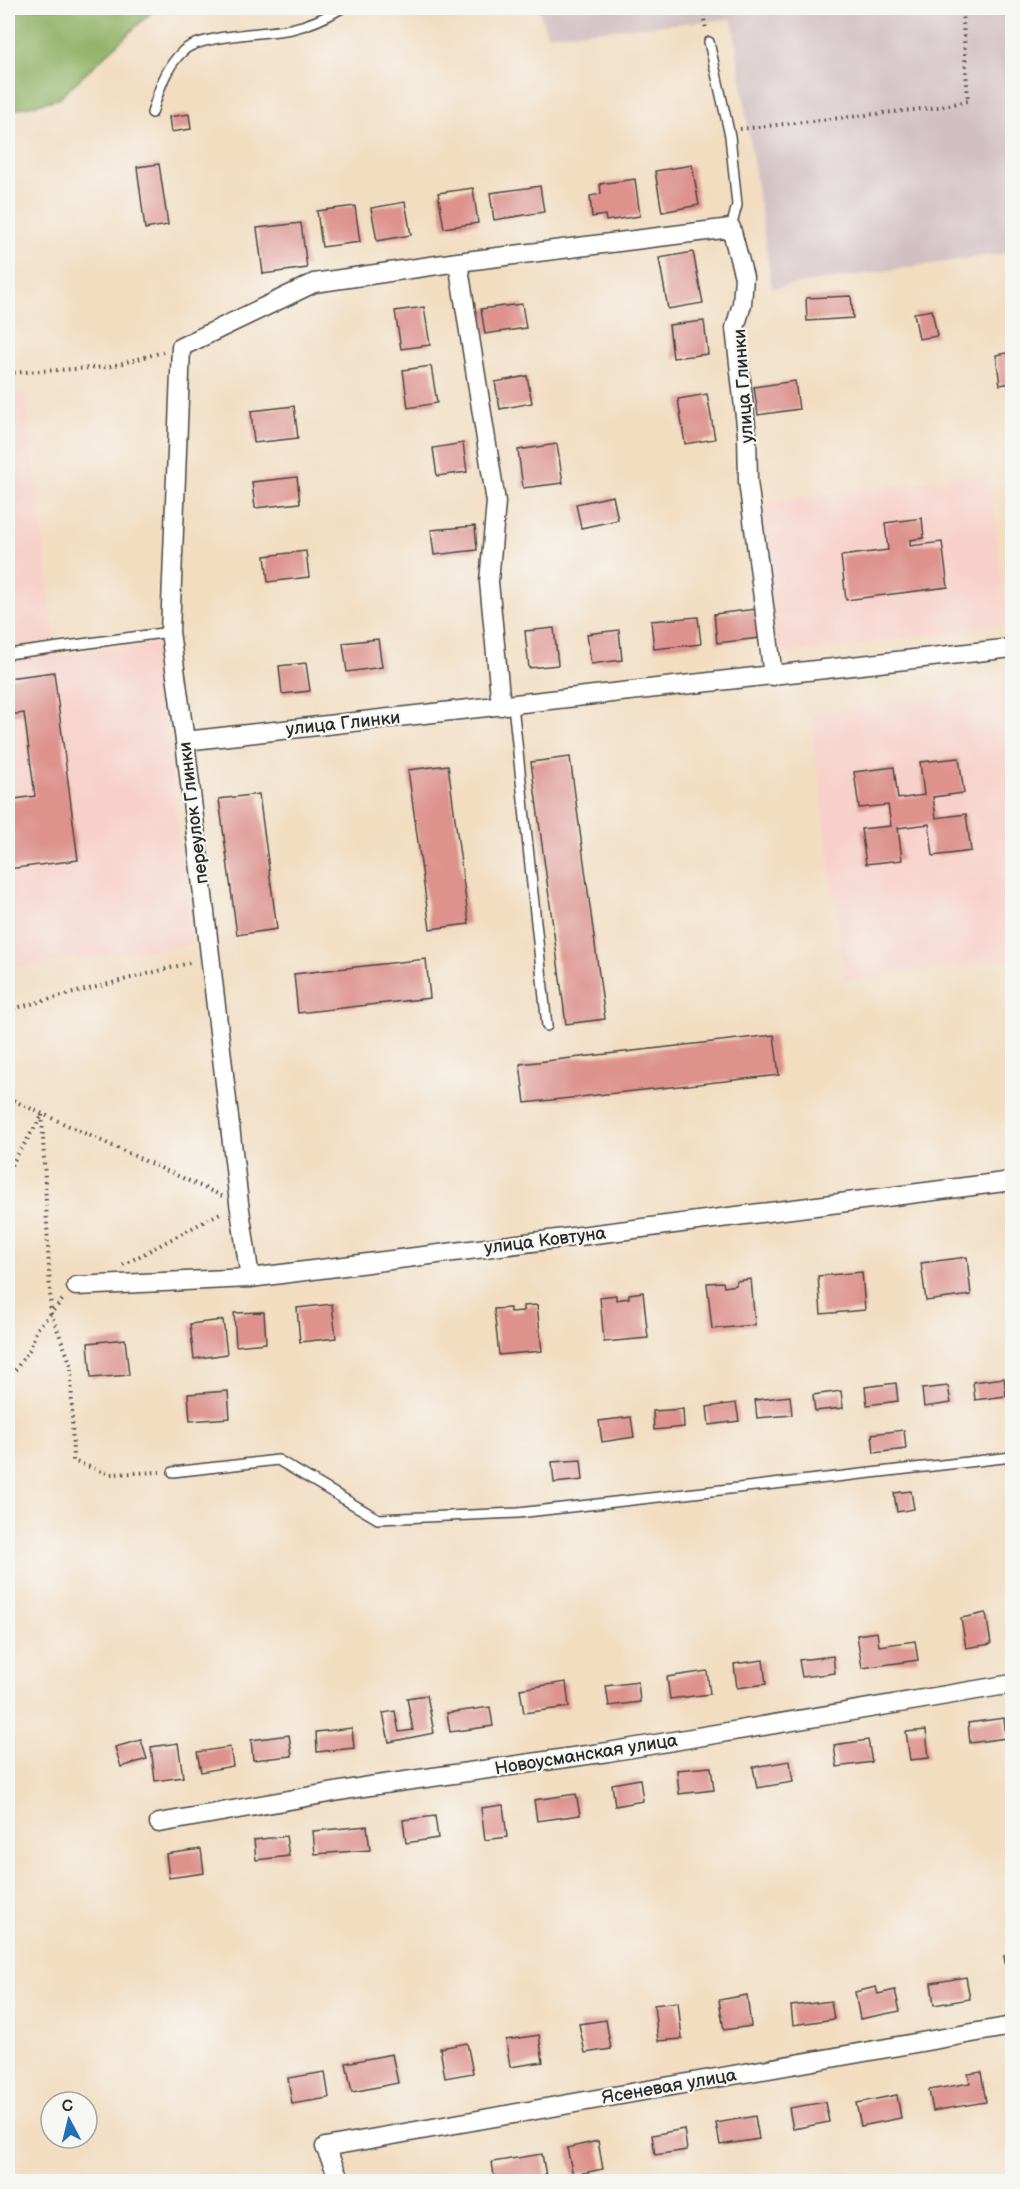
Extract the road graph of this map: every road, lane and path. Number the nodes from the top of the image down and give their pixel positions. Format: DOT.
graph roads {
  1 [pos="342,8"];
  2 [pos="702,8"];
  3 [pos="962,8"];
  4 [pos="709,42"];
  5 [pos="152,112"];
  6 [pos="729,130"];
  7 [pos="731,228"];
  8 [pos="458,262"];
  9 [pos="181,347"];
  10 [pos="8,373"];
  11 [pos="170,632"];
  12 [pos="1012,648"];
  13 [pos="8,654"];
  14 [pos="773,676"];
  15 [pos="507,705"];
  16 [pos="185,741"];
  17 [pos="211,957"];
  18 [pos="8,1010"];
  19 [pos="547,1026"];
  20 [pos="8,1098"];
  21 [pos="42,1115"];
  22 [pos="8,1170"];
  23 [pos="1012,1181"];
  24 [pos="239,1203"];
  25 [pos="250,1278"];
  26 [pos="76,1286"];
  27 [pos="1012,1457"];
  28 [pos="173,1472"];
  29 [pos="1012,1684"];
  30 [pos="159,1823"];
  31 [pos="1012,2026"];
  32 [pos="341,2181"];
  1 -- 5 [label="lane"];
  2 -- 4 [label="path"];
  3 -- 6 [label="path"];
  4 -- 6 [label="lane"];
  6 -- 7 [label="lane"];
  7 -- 8 [label="street"];
  7 -- 14 [label="street, улица Глинки"];
  8 -- 9 [label="street"];
  8 -- 15 [label="street"];
  9 -- 10 [label="path"];
  9 -- 11 [label="street, переулок Глинки"];
  11 -- 13 [label="lane"];
  11 -- 16 [label="street, переулок Глинки"];
  12 -- 14 [label="street, улица Глинки"];
  14 -- 15 [label="street, улица Глинки"];
  15 -- 16 [label="street, улица Глинки"];
  15 -- 19 [label="lane"];
  16 -- 17 [label="street, переулок Глинки"];
  17 -- 18 [label="path"];
  17 -- 24 [label="street, переулок Глинки"];
  20 -- 21 [label="path"];
  21 -- 22 [label="path"];
  21 -- 24 [label="path"];
  21 -- 28 [label="path"];
  23 -- 25 [label="street, улица Ковтуна"];
  24 -- 25 [label="street, переулок Глинки"];
  25 -- 26 [label="street, улица Ковтуна"];
  27 -- 28 [label="lane"];
  29 -- 30 [label="street, Новоусманская улица"];
  31 -- 32 [label="street, Ясеневая улица"];
}
